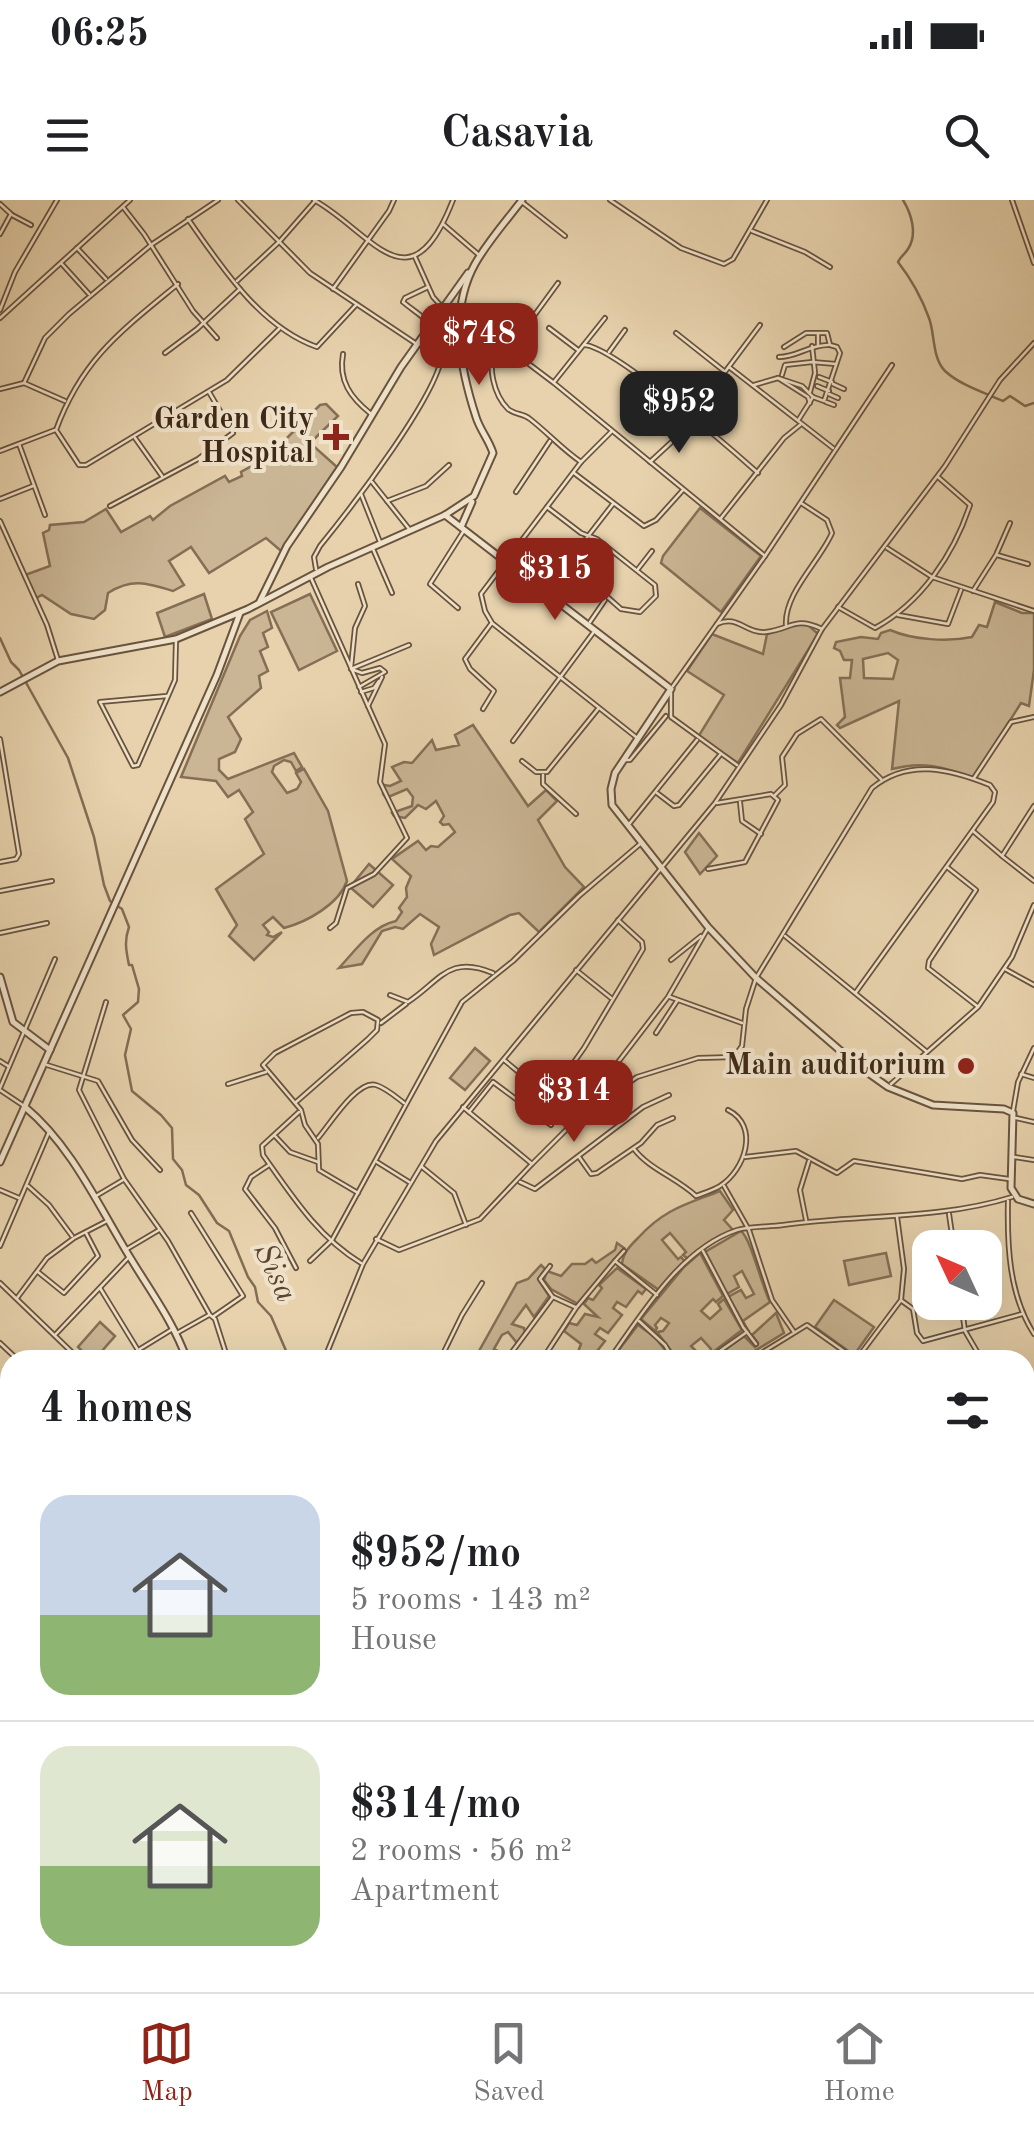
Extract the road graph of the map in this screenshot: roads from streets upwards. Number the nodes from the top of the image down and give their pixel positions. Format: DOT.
graph roads {
  1 [pos="58,200"];
  2 [pos="130,200"];
  3 [pos="218,200"];
  4 [pos="238,200"];
  5 [pos="315,200"];
  6 [pos="394,200"];
  7 [pos="453,200"];
  8 [pos="522,200"];
  9 [pos="610,200"];
  10 [pos="767,200"];
  11 [pos="1012,200"];
  12 [pos="0,204"];
  13 [pos="123,207"];
  14 [pos="10,214"];
  15 [pos="188,218"];
  16 [pos="442,223"];
  17 [pos="31,225"];
  18 [pos="750,230"];
  19 [pos="0,234"];
  20 [pos="565,236"];
  21 [pos="366,240"];
  22 [pos="280,241"];
  23 [pos="151,245"];
  24 [pos="76,247"];
  25 [pos="414,256"];
  26 [pos="481,256"];
  27 [pos="60,262"];
  28 [pos="1034,263"];
  29 [pos="474,265"];
  30 [pos="830,266"];
  31 [pos="107,281"];
  32 [pos="236,281"];
  33 [pos="178,284"];
  34 [pos="558,284"];
  35 [pos="428,287"];
  36 [pos="242,288"];
  37 [pos="333,289"];
  38 [pos="90,295"];
  39 [pos="356,305"];
  40 [pos="0,310"];
  41 [pos="441,311"];
  42 [pos="459,312"];
  43 [pos="0,318"];
  44 [pos="605,318"];
  45 [pos="205,322"];
  46 [pos="432,324"];
  47 [pos="760,325"];
  48 [pos="549,328"];
  49 [pos="280,329"];
  50 [pos="625,330"];
  51 [pos="676,333"];
  52 [pos="818,333"];
  53 [pos="218,338"];
  54 [pos="1034,342"];
  55 [pos="416,344"];
  56 [pos="584,345"];
  57 [pos="812,345"];
  58 [pos="818,345"];
  59 [pos="830,345"];
  60 [pos="496,346"];
  61 [pos="784,346"];
  62 [pos="508,351"];
  63 [pos="580,351"];
  64 [pos="165,353"];
  65 [pos="462,353"];
  66 [pos="343,354"];
  67 [pos="608,354"];
  68 [pos="786,357"];
  69 [pos="779,358"];
  70 [pos="812,362"];
  71 [pos="786,365"];
  72 [pos="838,365"];
  73 [pos="892,365"];
  74 [pos="727,370"];
  75 [pos="820,377"];
  76 [pos="780,378"];
  77 [pos="832,382"];
  78 [pos="24,383"];
  79 [pos="554,383"];
  80 [pos="790,383"];
  81 [pos="753,385"];
  82 [pos="817,386"];
  83 [pos="0,388"];
  84 [pos="844,388"];
  85 [pos="209,392"];
  86 [pos="828,392"];
  87 [pos="811,395"];
  88 [pos="838,398"];
  89 [pos="66,401"];
  90 [pos="824,401"];
  91 [pos="810,404"];
  92 [pos="834,405"];
  93 [pos="372,415"];
  94 [pos="691,418"];
  95 [pos="800,422"];
  96 [pos="698,423"];
  97 [pos="56,430"];
  98 [pos="611,432"];
  99 [pos="135,436"];
  100 [pos="551,440"];
  101 [pos="20,444"];
  102 [pos="834,449"];
  103 [pos="0,451"];
  104 [pos="581,462"];
  105 [pos="649,462"];
  106 [pos="449,465"];
  107 [pos="573,472"];
  108 [pos="758,473"];
  109 [pos="162,476"];
  110 [pos="937,476"];
  111 [pos="371,481"];
  112 [pos="35,486"];
  113 [pos="684,488"];
  114 [pos="516,492"];
  115 [pos="361,494"];
  116 [pos="474,496"];
  117 [pos="0,499"];
  118 [pos="387,501"];
  119 [pos="800,502"];
  120 [pos="613,504"];
  121 [pos="110,506"];
  122 [pos="547,507"];
  123 [pos="45,515"];
  124 [pos="446,516"];
  125 [pos="720,519"];
  126 [pos="0,521"];
  127 [pos="1010,523"];
  128 [pos="463,528"];
  129 [pos="410,531"];
  130 [pos="586,536"];
  131 [pos="381,543"];
  132 [pos="372,547"];
  133 [pos="886,547"];
  134 [pos="652,551"];
  135 [pos="996,555"];
  136 [pos="765,556"];
  137 [pos="506,561"];
  138 [pos="1028,564"];
  139 [pos="637,570"];
  140 [pos="318,572"];
  141 [pos="310,577"];
  142 [pos="932,577"];
  143 [pos="358,584"];
  144 [pos="962,588"];
  145 [pos="972,591"];
  146 [pos="392,592"];
  147 [pos="606,598"];
  148 [pos="259,603"];
  149 [pos="838,607"];
  150 [pos="458,608"];
  151 [pos="1034,611"];
  152 [pos="240,613"];
  153 [pos="896,614"];
  154 [pos="492,622"];
  155 [pos="716,625"];
  156 [pos="587,626"];
  157 [pos="786,626"];
  158 [pos="822,629"];
  159 [pos="594,632"];
  160 [pos="176,638"];
  161 [pos="410,645"];
  162 [pos="58,661"];
  163 [pos="351,669"];
  164 [pos="362,674"];
  165 [pos="383,676"];
  166 [pos="354,677"];
  167 [pos="561,677"];
  168 [pos="359,686"];
  169 [pos="671,690"];
  170 [pos="0,692"];
  171 [pos="361,692"];
  172 [pos="167,696"];
  173 [pos="368,708"];
  174 [pos="600,708"];
  175 [pos="484,709"];
  176 [pos="669,715"];
  177 [pos="1034,716"];
  178 [pos="0,738"];
  179 [pos="637,738"];
  180 [pos="698,738"];
  181 [pos="513,741"];
  182 [pos="721,754"];
  183 [pos="624,760"];
  184 [pos="522,761"];
  185 [pos="740,767"];
  186 [pos="543,774"];
  187 [pos="973,779"];
  188 [pos="882,780"];
  189 [pos="6,783"];
  190 [pos="0,784"];
  191 [pos="655,791"];
  192 [pos="776,796"];
  193 [pos="740,801"];
  194 [pos="715,803"];
  195 [pos="1034,806"];
  196 [pos="576,814"];
  197 [pos="627,827"];
  198 [pos="972,830"];
  199 [pos="762,834"];
  200 [pos="641,843"];
  201 [pos="1002,856"];
  202 [pos="0,862"];
  203 [pos="946,866"];
  204 [pos="660,867"];
  205 [pos="708,868"];
  206 [pos="52,881"];
  207 [pos="1034,881"];
  208 [pos="0,891"];
  209 [pos="1034,905"];
  210 [pos="618,919"];
  211 [pos="47,923"];
  212 [pos="708,927"];
  213 [pos="330,928"];
  214 [pos="1026,928"];
  215 [pos="0,933"];
  216 [pos="1034,934"];
  217 [pos="784,935"];
  218 [pos="701,936"];
  219 [pos="55,959"];
  220 [pos="671,960"];
  221 [pos="576,970"];
  222 [pos="1005,970"];
  223 [pos="496,974"];
  224 [pos="0,976"];
  225 [pos="756,978"];
  226 [pos="1034,985"];
  227 [pos="856,992"];
  228 [pos="390,995"];
  229 [pos="668,997"];
  230 [pos="2,998"];
  231 [pos="613,999"];
  232 [pos="678,1000"];
  233 [pos="106,1002"];
  234 [pos="408,1002"];
  235 [pos="978,1007"];
  236 [pos="380,1024"];
  237 [pos="745,1024"];
  238 [pos="656,1033"];
  239 [pos="25,1034"];
  240 [pos="1034,1048"];
  241 [pos="50,1050"];
  242 [pos="928,1052"];
  243 [pos="502,1059"];
  244 [pos="0,1061"];
  245 [pos="44,1064"];
  246 [pos="9,1066"];
  247 [pos="268,1071"];
  248 [pos="1021,1074"];
  249 [pos="81,1076"];
  250 [pos="487,1077"];
  251 [pos="1034,1078"];
  252 [pos="494,1082"];
  253 [pos="228,1084"];
  254 [pos="599,1086"];
  255 [pos="888,1087"];
  256 [pos="0,1089"];
  257 [pos="669,1095"];
  258 [pos="550,1096"];
  259 [pos="295,1103"];
  260 [pos="405,1104"];
  261 [pos="462,1106"];
  262 [pos="25,1107"];
  263 [pos="301,1110"];
  264 [pos="728,1110"];
  265 [pos="468,1112"];
  266 [pos="1014,1115"];
  267 [pos="672,1118"];
  268 [pos="576,1120"];
  269 [pos="1034,1122"];
  270 [pos="551,1125"];
  271 [pos="50,1131"];
  272 [pos="274,1135"];
  273 [pos="316,1140"];
  274 [pos="634,1149"];
  275 [pos="578,1156"];
  276 [pos="744,1157"];
  277 [pos="1012,1157"];
  278 [pos="810,1160"];
  279 [pos="1034,1160"];
  280 [pos="0,1162"];
  281 [pos="318,1162"];
  282 [pos="376,1162"];
  283 [pos="270,1164"];
  284 [pos="532,1164"];
  285 [pos="420,1166"];
  286 [pos="160,1170"];
  287 [pos="124,1179"];
  288 [pos="1011,1180"];
  289 [pos="519,1181"];
  290 [pos="410,1182"];
  291 [pos="26,1185"];
  292 [pos="723,1185"];
  293 [pos="0,1190"];
  294 [pos="360,1194"];
  295 [pos="94,1196"];
  296 [pos="1011,1197"];
  297 [pos="21,1199"];
  298 [pos="1034,1204"];
  299 [pos="191,1212"];
  300 [pos="949,1213"];
  301 [pos="896,1215"];
  302 [pos="108,1221"];
  303 [pos="806,1222"];
  304 [pos="466,1226"];
  305 [pos="159,1230"];
  306 [pos="749,1230"];
  307 [pos="951,1230"];
  308 [pos="86,1232"];
  309 [pos="74,1238"];
  310 [pos="376,1239"];
  311 [pos="332,1240"];
  312 [pos="0,1246"];
  313 [pos="702,1250"];
  314 [pos="624,1251"];
  315 [pos="127,1253"];
  316 [pos="310,1261"];
  317 [pos="615,1261"];
  318 [pos="363,1264"];
  319 [pos="550,1266"];
  320 [pos="296,1268"];
  321 [pos="37,1271"];
  322 [pos="0,1283"];
  323 [pos="482,1283"];
  324 [pos="100,1287"];
  325 [pos="657,1295"];
  326 [pos="553,1297"];
  327 [pos="16,1298"];
  328 [pos="901,1300"];
  329 [pos="576,1308"];
  330 [pos="1022,1314"];
  331 [pos="211,1316"];
  332 [pos="638,1320"];
  333 [pos="963,1320"];
  334 [pos="175,1331"];
  335 [pos="965,1331"];
  336 [pos="747,1332"];
  337 [pos="794,1332"];
  338 [pos="1034,1334"];
  339 [pos="55,1335"];
  340 [pos="756,1344"];
  341 [pos="70,1350"];
  342 [pos="138,1350"];
  343 [pos="183,1350"];
  344 [pos="224,1350"];
  345 [pos="328,1350"];
  346 [pos="445,1350"];
  347 [pos="513,1350"];
  348 [pos="549,1350"];
  349 [pos="616,1350"];
  350 [pos="668,1350"];
  351 [pos="721,1350"];
  352 [pos="766,1350"];
  353 [pos="842,1350"];
  354 [pos="863,1350"];
  355 [pos="976,1350"];
  1 -- 40 [label="street"];
  2 -- 13 [label="street"];
  3 -- 15 [label="street"];
  4 -- 22 [label="street"];
  5 -- 21 [label="street"];
  5 -- 22 [label="street"];
  6 -- 21 [label="street"];
  7 -- 16 [label="street"];
  8 -- 20 [label="street"];
  8 -- 26 [label="street"];
  9 -- 18 [label="street"];
  10 -- 18 [label="street"];
  11 -- 28 [label="street"];
  12 -- 14 [label="street"];
  13 -- 23 [label="street"];
  13 -- 24 [label="street"];
  14 -- 17 [label="street"];
  14 -- 19 [label="street"];
  15 -- 23 [label="street"];
  15 -- 32 [label="street"];
  16 -- 25 [label="street"];
  16 -- 26 [label="street"];
  18 -- 30 [label="street"];
  21 -- 25 [label="street"];
  21 -- 37 [label="street"];
  22 -- 32 [label="street"];
  22 -- 37 [label="street"];
  23 -- 31 [label="street"];
  23 -- 33 [label="street"];
  24 -- 27 [label="street"];
  24 -- 31 [label="street"];
  25 -- 35 [label="street"];
  26 -- 29 [label="street"];
  27 -- 38 [label="street"];
  27 -- 43 [label="street"];
  29 -- 41 [label="street"];
  29 -- 42 [label="street"];
  31 -- 38 [label="street"];
  32 -- 36 [label="street"];
  33 -- 45 [label="street"];
  33 -- 89 [label="street"];
  34 -- 62 [label="street"];
  35 -- 41 [label="street"];
  35 -- 46 [label="street"];
  36 -- 45 [label="street"];
  36 -- 49 [label="street"];
  37 -- 39 [label="street"];
  38 -- 78 [label="street"];
  39 -- 49 [label="street"];
  39 -- 55 [label="street"];
  41 -- 42 [label="street"];
  41 -- 46 [label="street"];
  42 -- 60 [label="street"];
  42 -- 65 [label="street"];
  44 -- 56 [label="street"];
  45 -- 53 [label="street"];
  45 -- 64 [label="street"];
  46 -- 55 [label="street"];
  46 -- 111 [label="street"];
  47 -- 74 [label="street"];
  48 -- 63 [label="street"];
  49 -- 85 [label="street"];
  50 -- 67 [label="street"];
  51 -- 74 [label="street"];
  52 -- 58 [label="street"];
  52 -- 59 [label="street"];
  52 -- 61 [label="street"];
  54 -- 110 [label="street"];
  55 -- 93 [label="street"];
  56 -- 63 [label="street"];
  56 -- 67 [label="street"];
  57 -- 58 [label="street"];
  57 -- 68 [label="street"];
  57 -- 70 [label="street"];
  58 -- 59 [label="street"];
  59 -- 72 [label="street"];
  60 -- 62 [label="street"];
  60 -- 65 [label="street"];
  60 -- 100 [label="street"];
  62 -- 79 [label="street"];
  63 -- 79 [label="street"];
  65 -- 116 [label="street"];
  66 -- 93 [label="street"];
  67 -- 94 [label="street"];
  68 -- 69 [label="street"];
  68 -- 71 [label="street"];
  70 -- 71 [label="street"];
  70 -- 72 [label="street"];
  70 -- 87 [label="street"];
  71 -- 76 [label="street"];
  72 -- 77 [label="street"];
  73 -- 102 [label="street"];
  74 -- 81 [label="street"];
  74 -- 94 [label="street"];
  75 -- 77 [label="street"];
  76 -- 80 [label="street"];
  76 -- 81 [label="street"];
  77 -- 84 [label="street"];
  77 -- 86 [label="street"];
  78 -- 83 [label="street"];
  78 -- 89 [label="street"];
  79 -- 98 [label="street"];
  80 -- 87 [label="street"];
  80 -- 91 [label="street"];
  81 -- 95 [label="street"];
  82 -- 86 [label="street"];
  85 -- 99 [label="street"];
  85 -- 109 [label="street"];
  86 -- 88 [label="street"];
  86 -- 90 [label="street"];
  87 -- 90 [label="street"];
  87 -- 91 [label="street"];
  89 -- 97 [label="street"];
  90 -- 92 [label="street"];
  91 -- 95 [label="street"];
  93 -- 148 [label="street"];
  94 -- 96 [label="street"];
  95 -- 102 [label="street"];
  95 -- 108 [label="street"];
  96 -- 105 [label="street"];
  96 -- 108 [label="street"];
  97 -- 99 [label="street"];
  97 -- 101 [label="street"];
  98 -- 104 [label="street"];
  98 -- 105 [label="street"];
  99 -- 109 [label="street"];
  100 -- 104 [label="street"];
  100 -- 114 [label="street"];
  101 -- 103 [label="street"];
  101 -- 112 [label="street"];
  102 -- 119 [label="street"];
  104 -- 107 [label="street"];
  105 -- 113 [label="street"];
  106 -- 118 [label="street"];
  107 -- 120 [label="street"];
  107 -- 122 [label="street"];
  108 -- 125 [label="street"];
  109 -- 121 [label="street"];
  110 -- 133 [label="street"];
  110 -- 142 [label="street"];
  111 -- 115 [label="street"];
  111 -- 118 [label="street"];
  112 -- 117 [label="street"];
  112 -- 123 [label="street"];
  113 -- 120 [label="street"];
  113 -- 125 [label="street"];
  115 -- 131 [label="street"];
  115 -- 140 [label="street"];
  116 -- 124 [label="street"];
  116 -- 128 [label="street"];
  118 -- 129 [label="street"];
  119 -- 136 [label="street"];
  119 -- 157 [label="street"];
  120 -- 130 [label="street"];
  122 -- 130 [label="street"];
  122 -- 137 [label="street"];
  124 -- 128 [label="street"];
  124 -- 129 [label="street"];
  125 -- 136 [label="street"];
  126 -- 162 [label="street"];
  127 -- 135 [label="street"];
  128 -- 137 [label="street"];
  128 -- 150 [label="street"];
  129 -- 131 [label="street"];
  130 -- 139 [label="street"];
  130 -- 147 [label="street"];
  131 -- 132 [label="street"];
  132 -- 140 [label="street"];
  132 -- 146 [label="street"];
  133 -- 142 [label="street"];
  133 -- 149 [label="street"];
  134 -- 139 [label="street"];
  135 -- 138 [label="street"];
  135 -- 145 [label="street"];
  136 -- 155 [label="street"];
  137 -- 154 [label="street"];
  137 -- 156 [label="street"];
  139 -- 147 [label="street"];
  140 -- 141 [label="street"];
  141 -- 148 [label="street"];
  141 -- 163 [label="street"];
  142 -- 144 [label="street"];
  142 -- 153 [label="street"];
  143 -- 163 [label="street"];
  144 -- 145 [label="street"];
  144 -- 153 [label="street"];
  145 -- 151 [label="street"];
  147 -- 156 [label="street"];
  148 -- 152 [label="street"];
  149 -- 153 [label="street"];
  149 -- 158 [label="street"];
  152 -- 160 [label="street"];
  152 -- 241 [label="street"];
  154 -- 167 [label="street"];
  154 -- 175 [label="street"];
  155 -- 157 [label="street"];
  155 -- 169 [label="street"];
  156 -- 159 [label="street"];
  157 -- 158 [label="street"];
  158 -- 185 [label="street"];
  159 -- 167 [label="street"];
  159 -- 169 [label="street"];
  160 -- 162 [label="street"];
  160 -- 172 [label="street"];
  161 -- 163 [label="street"];
  162 -- 170 [label="street"];
  163 -- 164 [label="street"];
  163 -- 166 [label="street"];
  164 -- 165 [label="street"];
  164 -- 166 [label="street"];
  165 -- 168 [label="street"];
  165 -- 171 [label="street"];
  165 -- 173 [label="street"];
  166 -- 168 [label="street"];
  167 -- 174 [label="street"];
  167 -- 181 [label="street"];
  168 -- 171 [label="street"];
  169 -- 176 [label="street"];
  169 -- 179 [label="street"];
  171 -- 173 [label="street"];
  172 -- 172 [label="street"];
  173 -- 213 [label="street"];
  174 -- 179 [label="street"];
  174 -- 186 [label="street"];
  176 -- 180 [label="street"];
  176 -- 183 [label="street"];
  177 -- 187 [label="street"];
  178 -- 189 [label="street"];
  179 -- 183 [label="street"];
  180 -- 182 [label="street"];
  180 -- 191 [label="street"];
  182 -- 185 [label="street"];
  182 -- 191 [label="street"];
  183 -- 197 [label="street"];
  184 -- 186 [label="street"];
  185 -- 194 [label="street"];
  186 -- 196 [label="street"];
  187 -- 188 [label="street"];
  187 -- 198 [label="street"];
  188 -- 192 [label="street"];
  188 -- 217 [label="street"];
  189 -- 190 [label="street"];
  189 -- 202 [label="street"];
  191 -- 197 [label="street"];
  192 -- 193 [label="street"];
  192 -- 199 [label="street"];
  193 -- 194 [label="street"];
  193 -- 199 [label="street"];
  194 -- 204 [label="street"];
  195 -- 201 [label="street"];
  197 -- 200 [label="street"];
  198 -- 201 [label="street"];
  198 -- 203 [label="street"];
  199 -- 205 [label="street"];
  200 -- 204 [label="street"];
  200 -- 223 [label="street"];
  201 -- 207 [label="street"];
  203 -- 227 [label="street"];
  203 -- 235 [label="street"];
  204 -- 210 [label="street"];
  204 -- 212 [label="street"];
  206 -- 208 [label="street"];
  209 -- 214 [label="street"];
  210 -- 221 [label="street"];
  210 -- 231 [label="street"];
  211 -- 215 [label="street"];
  212 -- 218 [label="street"];
  212 -- 225 [label="street"];
  214 -- 216 [label="street"];
  214 -- 222 [label="street"];
  217 -- 225 [label="street"];
  217 -- 227 [label="street"];
  218 -- 220 [label="street"];
  218 -- 229 [label="street"];
  219 -- 239 [label="street"];
  221 -- 231 [label="street"];
  221 -- 243 [label="street"];
  222 -- 226 [label="street"];
  222 -- 235 [label="street"];
  223 -- 234 [label="street"];
  223 -- 260 [label="street"];
  224 -- 230 [label="street"];
  225 -- 237 [label="street"];
  225 -- 255 [label="street"];
  227 -- 242 [label="street"];
  228 -- 234 [label="street"];
  229 -- 232 [label="street"];
  229 -- 254 [label="street"];
  230 -- 239 [label="street"];
  231 -- 258 [label="street"];
  232 -- 237 [label="street"];
  232 -- 238 [label="street"];
  233 -- 249 [label="street"];
  234 -- 236 [label="street"];
  235 -- 242 [label="street"];
  236 -- 247 [label="street"];
  236 -- 259 [label="street"];
  237 -- 268 [label="street"];
  239 -- 241 [label="street"];
  239 -- 246 [label="street"];
  240 -- 248 [label="street"];
  241 -- 245 [label="street"];
  242 -- 255 [label="street"];
  243 -- 250 [label="street"];
  243 -- 258 [label="street"];
  244 -- 246 [label="street"];
  245 -- 249 [label="street"];
  245 -- 262 [label="street"];
  246 -- 256 [label="street"];
  247 -- 253 [label="street"];
  247 -- 259 [label="street"];
  248 -- 251 [label="street"];
  248 -- 266 [label="street"];
  249 -- 286 [label="street"];
  249 -- 287 [label="street"];
  250 -- 252 [label="street"];
  250 -- 261 [label="street"];
  252 -- 265 [label="street"];
  252 -- 270 [label="street"];
  255 -- 266 [label="street"];
  256 -- 262 [label="street"];
  257 -- 275 [label="street"];
  258 -- 268 [label="street"];
  259 -- 263 [label="street"];
  260 -- 273 [label="street"];
  260 -- 282 [label="street"];
  261 -- 265 [label="street"];
  261 -- 285 [label="street"];
  262 -- 271 [label="street"];
  262 -- 280 [label="street"];
  263 -- 272 [label="street"];
  263 -- 273 [label="street"];
  264 -- 276 [label="street"];
  265 -- 284 [label="street"];
  266 -- 269 [label="street"];
  266 -- 277 [label="street"];
  267 -- 274 [label="street"];
  268 -- 284 [label="street"];
  271 -- 291 [label="street"];
  271 -- 295 [label="street"];
  272 -- 281 [label="street"];
  272 -- 283 [label="street"];
  273 -- 281 [label="street"];
  274 -- 275 [label="street"];
  274 -- 292 [label="street"];
  275 -- 289 [label="street"];
  276 -- 278 [label="street"];
  276 -- 292 [label="street"];
  277 -- 279 [label="street"];
  277 -- 288 [label="street"];
  278 -- 288 [label="street"];
  278 -- 303 [label="street"];
  281 -- 294 [label="street"];
  282 -- 290 [label="street"];
  282 -- 294 [label="street"];
  283 -- 311 [label="street"];
  283 -- 320 [label="street"];
  284 -- 289 [label="street"];
  285 -- 290 [label="street"];
  285 -- 304 [label="street"];
  287 -- 295 [label="street"];
  287 -- 305 [label="street"];
  288 -- 296 [label="street"];
  289 -- 304 [label="street"];
  290 -- 310 [label="street"];
  291 -- 297 [label="street"];
  291 -- 309 [label="street"];
  292 -- 306 [label="street"];
  293 -- 297 [label="street"];
  294 -- 311 [label="street"];
  295 -- 302 [label="street"];
  296 -- 298 [label="street"];
  296 -- 300 [label="street"];
  296 -- 330 [label="street"];
  297 -- 312 [label="street"];
  299 -- 331 [label="street"];
  300 -- 301 [label="street"];
  300 -- 307 [label="street"];
  301 -- 303 [label="street"];
  301 -- 328 [label="street"];
  302 -- 308 [label="street"];
  302 -- 315 [label="street"];
  303 -- 306 [label="street"];
  304 -- 310 [label="street"];
  305 -- 315 [label="street"];
  305 -- 331 [label="street"];
  306 -- 313 [label="street"];
  306 -- 337 [label="street"];
  308 -- 309 [label="street"];
  308 -- 321 [label="street"];
  309 -- 321 [label="street"];
  310 -- 318 [label="street"];
  311 -- 316 [label="street"];
  311 -- 318 [label="street"];
  313 -- 325 [label="street"];
  313 -- 336 [label="street"];
  314 -- 317 [label="street"];
  315 -- 324 [label="street"];
  315 -- 334 [label="street"];
  317 -- 325 [label="street"];
  317 -- 329 [label="street"];
  318 -- 345 [label="street"];
  319 -- 326 [label="street"];
  321 -- 327 [label="street"];
  322 -- 327 [label="street"];
  323 -- 346 [label="street"];
  324 -- 339 [label="street"];
  324 -- 342 [label="street"];
  325 -- 332 [label="street"];
  326 -- 329 [label="street"];
  326 -- 347 [label="street"];
  327 -- 339 [label="street"];
  328 -- 335 [label="street"];
  328 -- 354 [label="street"];
  329 -- 348 [label="street"];
  330 -- 335 [label="street"];
  330 -- 338 [label="street"];
  331 -- 334 [label="street"];
  331 -- 344 [label="street"];
  332 -- 349 [label="street"];
  332 -- 350 [label="street"];
  333 -- 335 [label="street"];
  334 -- 342 [label="street"];
  334 -- 343 [label="street"];
  335 -- 355 [label="street"];
  336 -- 340 [label="street"];
  336 -- 351 [label="street"];
  337 -- 352 [label="street"];
  337 -- 353 [label="street"];
  339 -- 341 [label="street"];
}
